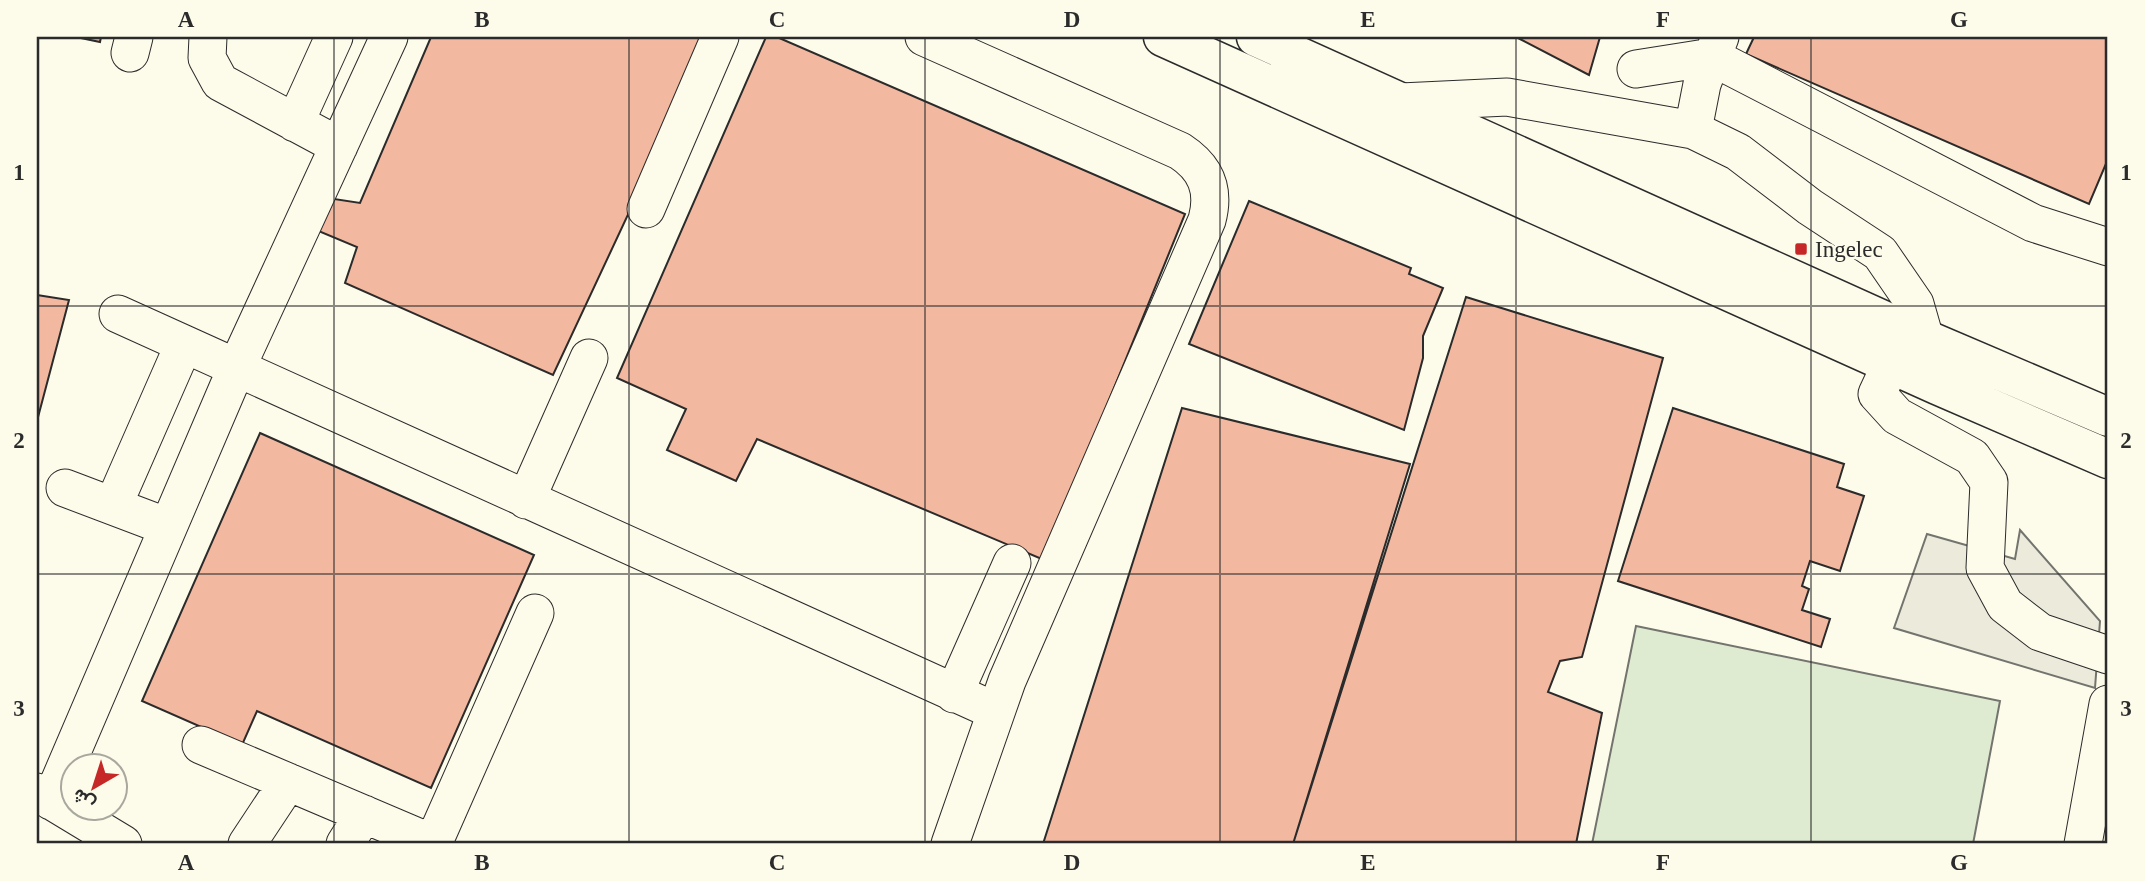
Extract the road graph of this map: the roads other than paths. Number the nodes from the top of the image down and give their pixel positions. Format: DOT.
graph roads {
  1 [pos="208,37"];
  2 [pos="334,37"];
  3 [pos="389,37"];
  4 [pos="720,37"];
  5 [pos="924,37"];
  6 [pos="1163,37"];
  7 [pos="1256,37"];
  8 [pos="1716,47"];
  9 [pos="1636,69"];
  10 [pos="1401,102"];
  11 [pos="295,123"];
  12 [pos="1693,130"];
  13 [pos="339,146"];
  14 [pos="646,209"];
  15 [pos="2108,247"];
  16 [pos="118,314"];
  17 [pos="1925,339"];
  18 [pos="184,344"];
  19 [pos="589,358"];
  20 [pos="1891,364"];
  21 [pos="236,369"];
  22 [pos="2108,417"];
  23 [pos="2108,458"];
  24 [pos="65,488"];
  25 [pos="526,500"];
  26 [pos="113,506"];
  27 [pos="168,527"];
  28 [pos="1012,563"];
  29 [pos="534,613"];
  30 [pos="2108,655"];
  31 [pos="954,694"];
  32 [pos="2108,704"];
  33 [pos="995,711"];
  34 [pos="201,745"];
  35 [pos="288,782"];
  36 [pos="44,797"];
  37 [pos="354,829"];
  38 [pos="123,844"];
  39 [pos="247,844"];
  40 [pos="434,844"];
  41 [pos="950,844"];
  42 [pos="2083,844"];
  1 -- 11 [label="street"];
  2 -- 11 [label="street"];
  3 -- 13 [label="street"];
  4 -- 14 [label="street"];
  5 -- 33 [label="street"];
  6 -- 20 [label="main road"];
  7 -- 10 [label="main road"];
  8 -- 9 [label="street"];
  8 -- 12 [label="street"];
  8 -- 15 [label="street"];
  10 -- 12 [label="street"];
  10 -- 17 [label="main road"];
  11 -- 13 [label="street"];
  12 -- 17 [label="street"];
  13 -- 21 [label="street"];
  16 -- 18 [label="street"];
  17 -- 22 [label="main road"];
  18 -- 21 [label="street"];
  18 -- 26 [label="street"];
  19 -- 25 [label="street"];
  20 -- 23 [label="main road"];
  20 -- 30 [label="street"];
  21 -- 25 [label="street"];
  21 -- 27 [label="street"];
  24 -- 26 [label="street"];
  25 -- 31 [label="street"];
  26 -- 27 [label="street"];
  27 -- 36 [label="street"];
  28 -- 31 [label="street"];
  29 -- 40 [label="street"];
  31 -- 33 [label="street"];
  32 -- 42 [label="street"];
  33 -- 41 [label="street"];
  34 -- 35 [label="street"];
  35 -- 37 [label="street"];
  35 -- 39 [label="street"];
  36 -- 38 [label="street"];
  37 -- 40 [label="street"];
}
